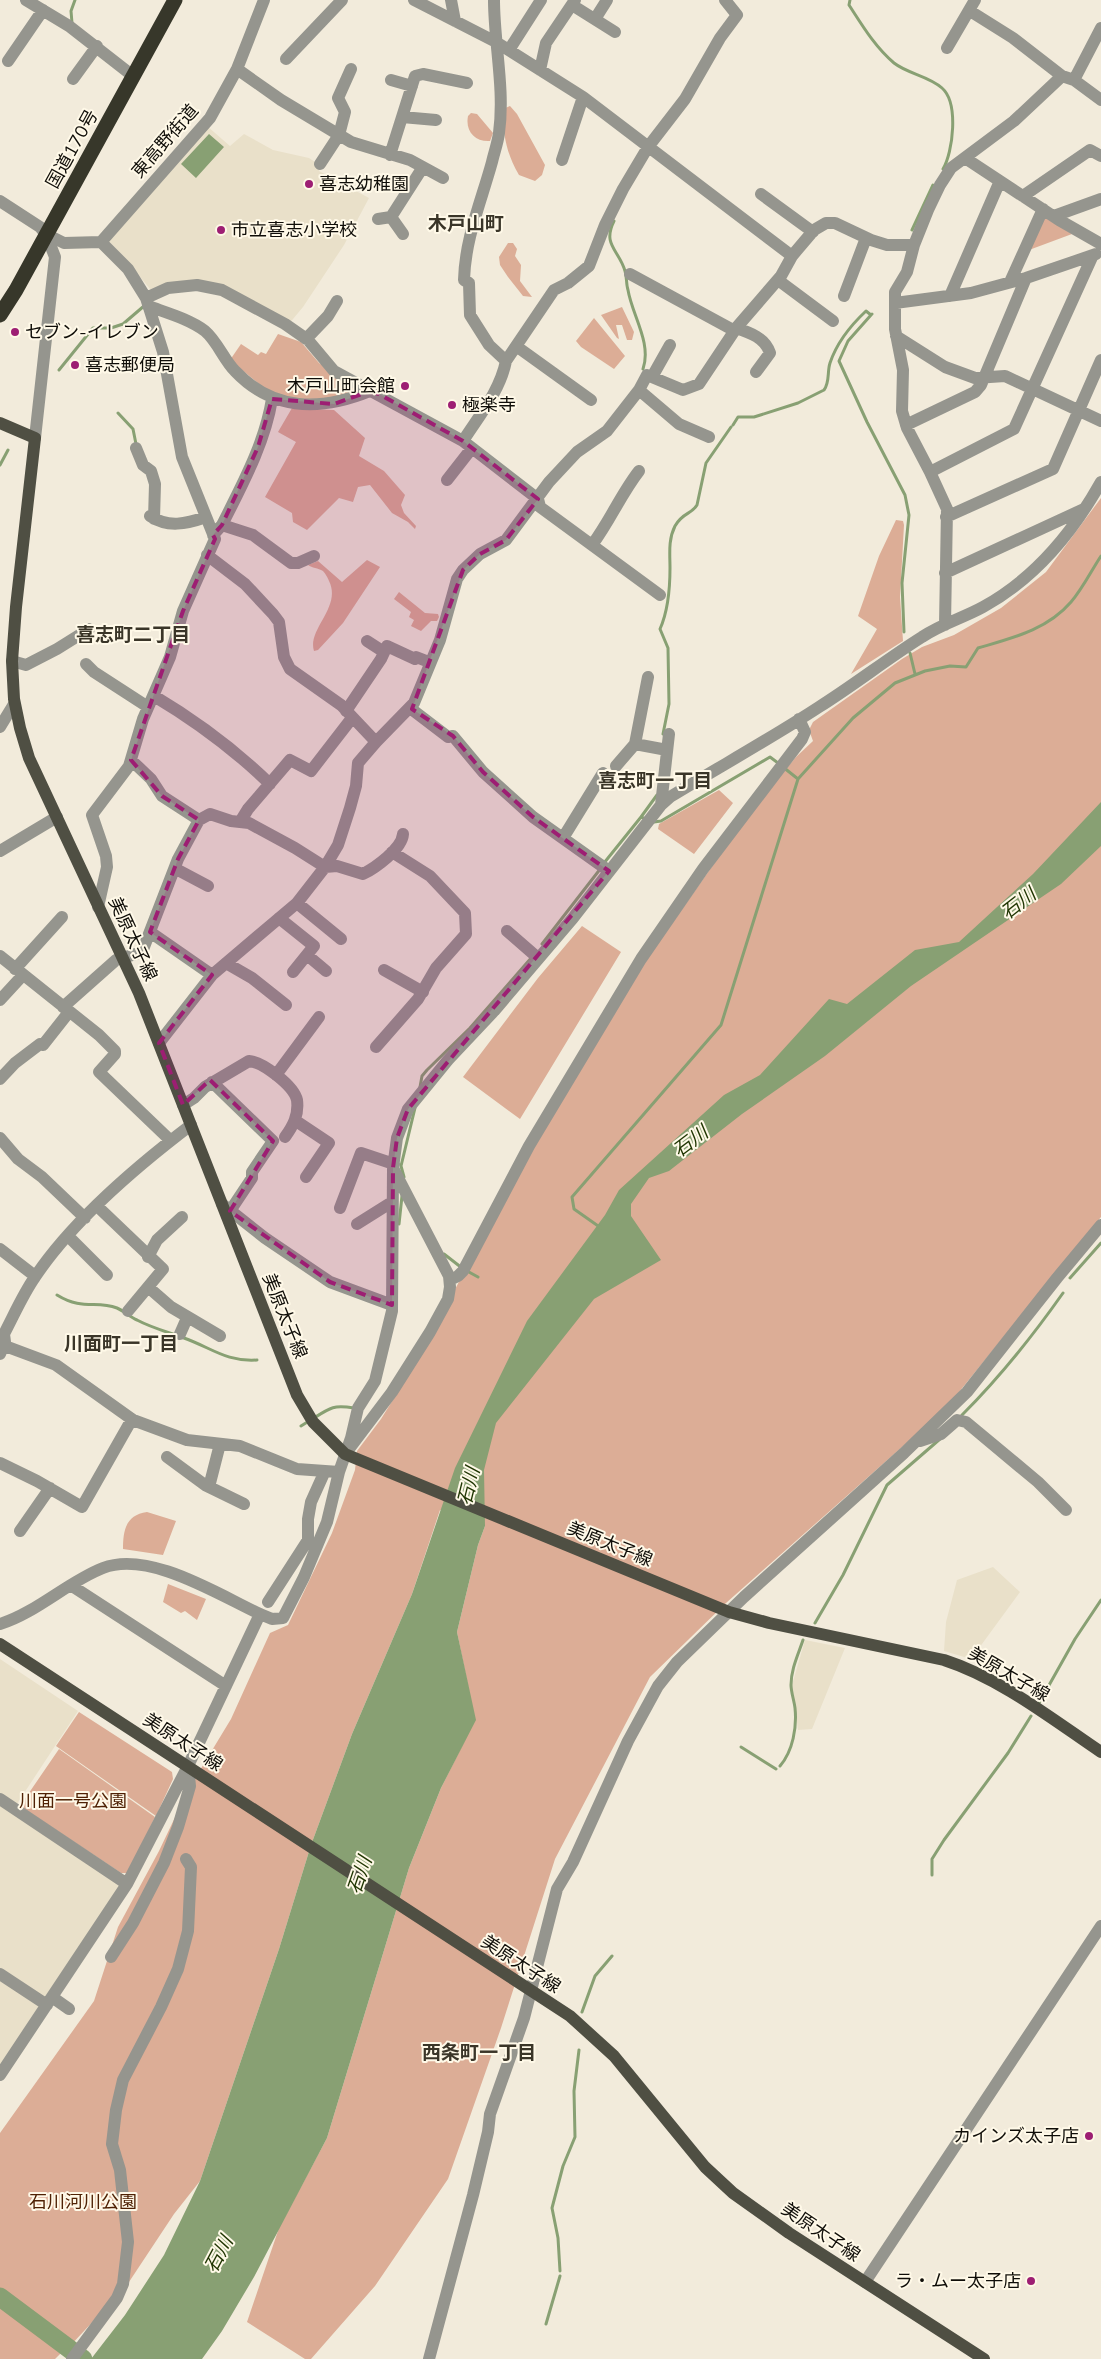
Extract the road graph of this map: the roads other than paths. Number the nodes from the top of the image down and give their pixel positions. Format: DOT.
graph roads {
  1 [pos="26,0"];
  2 [pos="176,0"];
  3 [pos="264,0"];
  4 [pos="342,0"];
  5 [pos="414,0"];
  6 [pos="451,0"];
  7 [pos="494,0"];
  8 [pos="540,0"];
  9 [pos="607,0"];
  10 [pos="725,0"];
  11 [pos="574,2"];
  12 [pos="972,5"];
  13 [pos="43,10"];
  14 [pos="595,19"];
  15 [pos="454,21"];
  16 [pos="1101,28"];
  17 [pos="614,32"];
  18 [pos="496,42"];
  19 [pos="97,46"];
  20 [pos="947,48"];
  21 [pos="509,50"];
  22 [pos="286,59"];
  23 [pos="8,61"];
  24 [pos="237,69"];
  25 [pos="351,69"];
  26 [pos="540,70"];
  27 [pos="134,76"];
  28 [pos="1068,78"];
  29 [pos="72,79"];
  30 [pos="391,80"];
  31 [pos="467,83"];
  32 [pos="412,86"];
  33 [pos="583,97"];
  34 [pos="1101,100"];
  35 [pos="402,117"];
  36 [pos="436,120"];
  37 [pos="339,134"];
  38 [pos="648,147"];
  39 [pos="390,154"];
  40 [pos="1101,156"];
  41 [pos="965,158"];
  42 [pos="562,160"];
  43 [pos="320,164"];
  44 [pos="423,167"];
  45 [pos="443,178"];
  46 [pos="1000,181"];
  47 [pos="761,194"];
  48 [pos="1023,196"];
  49 [pos="1101,199"];
  50 [pos="0,201"];
  51 [pos="1043,209"];
  52 [pos="1054,216"];
  53 [pos="391,217"];
  54 [pos="378,219"];
  55 [pos="813,232"];
  56 [pos="46,234"];
  57 [pos="403,234"];
  58 [pos="866,238"];
  59 [pos="101,242"];
  60 [pos="1101,244"];
  61 [pos="914,245"];
  62 [pos="1097,253"];
  63 [pos="792,256"];
  64 [pos="630,274"];
  65 [pos="1026,278"];
  66 [pos="778,280"];
  67 [pos="1010,282"];
  68 [pos="844,296"];
  69 [pos="950,296"];
  70 [pos="337,301"];
  71 [pos="147,302"];
  72 [pos="895,303"];
  73 [pos="0,315"];
  74 [pos="833,321"];
  75 [pos="736,329"];
  76 [pos="896,336"];
  77 [pos="306,339"];
  78 [pos="516,346"];
  79 [pos="670,346"];
  80 [pos="1101,360"];
  81 [pos="506,361"];
  82 [pos="756,372"];
  83 [pos="652,377"];
  84 [pos="984,378"];
  85 [pos="1032,389"];
  86 [pos="639,390"];
  87 [pos="370,391"];
  88 [pos="272,399"];
  89 [pos="591,400"];
  90 [pos="1078,410"];
  91 [pos="1101,421"];
  92 [pos="0,423"];
  93 [pos="906,425"];
  94 [pos="709,437"];
  95 [pos="35,438"];
  96 [pos="467,444"];
  97 [pos="136,448"];
  98 [pos="639,470"];
  99 [pos="930,472"];
  100 [pos="447,480"];
  101 [pos="1101,482"];
  102 [pos="538,499"];
  103 [pos="1085,508"];
  104 [pos="206,517"];
  105 [pos="946,517"];
  106 [pos="222,525"];
  107 [pos="213,535"];
  108 [pos="592,546"];
  109 [pos="207,555"];
  110 [pos="314,556"];
  111 [pos="946,573"];
  112 [pos="660,595"];
  113 [pos="945,625"];
  114 [pos="89,628"];
  115 [pos="367,641"];
  116 [pos="384,652"];
  117 [pos="12,662"];
  118 [pos="429,662"];
  119 [pos="86,664"];
  120 [pos="648,677"];
  121 [pos="151,701"];
  122 [pos="14,704"];
  123 [pos="410,708"];
  124 [pos="349,714"];
  125 [pos="800,719"];
  126 [pos="0,728"];
  127 [pos="669,734"];
  128 [pos="376,742"];
  129 [pos="635,744"];
  130 [pos="667,750"];
  131 [pos="131,760"];
  132 [pos="616,766"];
  133 [pos="603,773"];
  134 [pos="270,784"];
  135 [pos="661,804"];
  136 [pos="57,817"];
  137 [pos="199,820"];
  138 [pos="240,822"];
  139 [pos="403,834"];
  140 [pos="563,838"];
  141 [pos="0,851"];
  142 [pos="392,852"];
  143 [pos="325,867"];
  144 [pos="176,869"];
  145 [pos="609,871"];
  146 [pos="208,886"];
  147 [pos="297,903"];
  148 [pos="98,907"];
  149 [pos="62,917"];
  150 [pos="279,918"];
  151 [pos="507,931"];
  152 [pos="150,932"];
  153 [pos="341,939"];
  154 [pos="307,955"];
  155 [pos="534,955"];
  156 [pos="0,956"];
  157 [pos="123,958"];
  158 [pos="226,963"];
  159 [pos="384,970"];
  160 [pos="326,971"];
  161 [pos="19,972"];
  162 [pos="294,972"];
  163 [pos="212,975"];
  164 [pos="423,992"];
  165 [pos="0,1000"];
  166 [pos="286,1005"];
  167 [pos="66,1009"];
  168 [pos="319,1017"];
  169 [pos="159,1043"];
  170 [pos="376,1047"];
  171 [pos="276,1075"];
  172 [pos="0,1079"];
  173 [pos="212,1082"];
  174 [pos="183,1105"];
  175 [pos="296,1121"];
  176 [pos="191,1125"];
  177 [pos="285,1137"];
  178 [pos="0,1138"];
  179 [pos="170,1140"];
  180 [pos="393,1166"];
  181 [pos="306,1176"];
  182 [pos="392,1202"];
  183 [pos="97,1206"];
  184 [pos="226,1208"];
  185 [pos="340,1208"];
  186 [pos="182,1217"];
  187 [pos="85,1218"];
  188 [pos="357,1224"];
  189 [pos="1101,1225"];
  190 [pos="68,1236"];
  191 [pos="0,1249"];
  192 [pos="148,1257"];
  193 [pos="107,1275"];
  194 [pos="35,1276"];
  195 [pos="450,1280"];
  196 [pos="148,1286"];
  197 [pos="392,1305"];
  198 [pos="128,1311"];
  199 [pos="188,1318"];
  200 [pos="180,1334"];
  201 [pos="220,1336"];
  202 [pos="1,1348"];
  203 [pos="132,1419"];
  204 [pos="916,1442"];
  205 [pos="220,1444"];
  206 [pos="348,1455"];
  207 [pos="167,1456"];
  208 [pos="0,1463"];
  209 [pos="325,1471"];
  210 [pos="338,1472"];
  211 [pos="209,1487"];
  212 [pos="50,1488"];
  213 [pos="244,1504"];
  214 [pos="1066,1510"];
  215 [pos="20,1531"];
  216 [pos="72,1586"];
  217 [pos="268,1602"];
  218 [pos="723,1610"];
  219 [pos="260,1614"];
  220 [pos="0,1624"];
  221 [pos="0,1644"];
  222 [pos="226,1686"];
  223 [pos="1101,1752"];
  224 [pos="188,1766"];
  225 [pos="0,1799"];
  226 [pos="186,1859"];
  227 [pos="127,1884"];
  228 [pos="1101,1926"];
  229 [pos="111,1957"];
  230 [pos="0,1974"];
  231 [pos="526,1988"];
  232 [pos="49,2001"];
  233 [pos="70,2009"];
  234 [pos="0,2075"];
  235 [pos="865,2282"];
  236 [pos="72,2359"];
  237 [pos="429,2359"];
  238 [pos="984,2359"];
  1 -- 13 [label="street"];
  2 -- 27 [label="highway, 国道170号"];
  3 -- 24 [label="street, 東高野街道"];
  4 -- 22 [label="street"];
  5 -- 15 [label="street"];
  6 -- 15 [label="street"];
  7 -- 18 [label="street"];
  8 -- 21 [label="street"];
  9 -- 14 [label="street"];
  10 -- 38 [label="street"];
  11 -- 14 [label="street"];
  11 -- 26 [label="street"];
  12 -- 20 [label="street"];
  12 -- 28 [label="street"];
  13 -- 19 [label="street"];
  13 -- 23 [label="street"];
  14 -- 17 [label="street"];
  15 -- 18 [label="street"];
  16 -- 28 [label="street"];
  18 -- 21 [label="street"];
  18 -- 81 [label="street"];
  19 -- 27 [label="street"];
  19 -- 29 [label="street"];
  21 -- 26 [label="street"];
  24 -- 37 [label="street"];
  24 -- 59 [label="street, 東高野街道"];
  25 -- 37 [label="street"];
  26 -- 33 [label="street"];
  27 -- 56 [label="highway, 国道170号"];
  28 -- 34 [label="street"];
  28 -- 41 [label="street"];
  30 -- 32 [label="street"];
  31 -- 32 [label="street"];
  32 -- 35 [label="street"];
  33 -- 38 [label="street"];
  33 -- 42 [label="street"];
  35 -- 36 [label="street"];
  35 -- 39 [label="street"];
  37 -- 39 [label="street"];
  37 -- 43 [label="street"];
  38 -- 63 [label="street"];
  38 -- 78 [label="street"];
  39 -- 44 [label="street"];
  40 -- 48 [label="street"];
  41 -- 46 [label="street"];
  41 -- 61 [label="street"];
  44 -- 45 [label="street"];
  44 -- 53 [label="street"];
  46 -- 48 [label="street"];
  46 -- 69 [label="street"];
  47 -- 55 [label="street"];
  48 -- 51 [label="street"];
  49 -- 52 [label="street"];
  50 -- 56 [label="street"];
  51 -- 52 [label="street"];
  51 -- 67 [label="street"];
  52 -- 60 [label="street"];
  53 -- 54 [label="street"];
  53 -- 57 [label="street"];
  55 -- 58 [label="street"];
  55 -- 63 [label="street"];
  56 -- 59 [label="street"];
  56 -- 73 [label="highway, 国道170号"];
  56 -- 95 [label="street"];
  58 -- 61 [label="street"];
  58 -- 68 [label="street"];
  59 -- 71 [label="street"];
  61 -- 72 [label="street"];
  62 -- 65 [label="street"];
  62 -- 85 [label="street"];
  63 -- 66 [label="street"];
  64 -- 75 [label="street"];
  65 -- 67 [label="street"];
  65 -- 84 [label="street"];
  66 -- 74 [label="street"];
  66 -- 75 [label="street"];
  67 -- 69 [label="street"];
  69 -- 72 [label="street"];
  70 -- 77 [label="street"];
  71 -- 77 [label="street"];
  71 -- 88 [label="street"];
  71 -- 104 [label="street"];
  72 -- 76 [label="street"];
  75 -- 82 [label="street"];
  75 -- 83 [label="street"];
  76 -- 84 [label="street"];
  76 -- 93 [label="street"];
  77 -- 87 [label="street"];
  78 -- 81 [label="street"];
  78 -- 89 [label="street"];
  79 -- 83 [label="street"];
  80 -- 90 [label="street"];
  81 -- 96 [label="street"];
  83 -- 86 [label="street"];
  84 -- 85 [label="street"];
  84 -- 93 [label="street"];
  85 -- 90 [label="street"];
  85 -- 99 [label="street"];
  86 -- 94 [label="street"];
  86 -- 102 [label="street"];
  87 -- 88 [label="street"];
  87 -- 96 [label="street"];
  88 -- 106 [label="street"];
  90 -- 91 [label="street"];
  90 -- 105 [label="street"];
  92 -- 95 [label="main road"];
  93 -- 99 [label="street"];
  95 -- 122 [label="main road, 美原太子線"];
  96 -- 100 [label="street"];
  96 -- 102 [label="street"];
  97 -- 104 [label="street"];
  98 -- 108 [label="street"];
  99 -- 105 [label="street"];
  101 -- 103 [label="street"];
  102 -- 108 [label="street"];
  102 -- 118 [label="street"];
  103 -- 111 [label="street"];
  103 -- 113 [label="street"];
  104 -- 107 [label="street"];
  105 -- 111 [label="street"];
  106 -- 107 [label="street"];
  106 -- 110 [label="street"];
  107 -- 109 [label="street"];
  108 -- 112 [label="street"];
  109 -- 121 [label="street"];
  109 -- 124 [label="street"];
  111 -- 113 [label="street"];
  113 -- 125 [label="street"];
  114 -- 117 [label="street"];
  115 -- 116 [label="street"];
  116 -- 118 [label="street"];
  116 -- 124 [label="street"];
  118 -- 123 [label="street"];
  119 -- 121 [label="street"];
  120 -- 129 [label="street"];
  121 -- 131 [label="street"];
  121 -- 134 [label="street"];
  122 -- 126 [label="street"];
  122 -- 136 [label="main road, 美原太子線"];
  123 -- 128 [label="street"];
  123 -- 140 [label="street"];
  124 -- 128 [label="street"];
  124 -- 134 [label="street"];
  125 -- 135 [label="street"];
  125 -- 195 [label="street"];
  127 -- 130 [label="street"];
  128 -- 143 [label="street"];
  129 -- 130 [label="street"];
  129 -- 132 [label="street"];
  130 -- 135 [label="street"];
  131 -- 137 [label="street"];
  131 -- 148 [label="street"];
  133 -- 140 [label="street"];
  134 -- 138 [label="street"];
  135 -- 145 [label="street"];
  136 -- 141 [label="street"];
  136 -- 148 [label="main road, 美原太子線"];
  137 -- 138 [label="street"];
  137 -- 144 [label="street"];
  138 -- 143 [label="street"];
  139 -- 142 [label="street"];
  140 -- 145 [label="street"];
  142 -- 143 [label="street"];
  142 -- 164 [label="street"];
  143 -- 147 [label="street"];
  144 -- 146 [label="street"];
  144 -- 152 [label="street"];
  145 -- 155 [label="street"];
  147 -- 150 [label="street"];
  147 -- 153 [label="street"];
  148 -- 157 [label="main road, 美原太子線"];
  149 -- 161 [label="street"];
  150 -- 154 [label="street"];
  150 -- 158 [label="street"];
  151 -- 155 [label="street"];
  152 -- 157 [label="street"];
  152 -- 163 [label="street"];
  154 -- 160 [label="street"];
  154 -- 162 [label="street"];
  155 -- 180 [label="street"];
  156 -- 161 [label="street"];
  157 -- 167 [label="street"];
  157 -- 169 [label="main road, 美原太子線"];
  158 -- 163 [label="street"];
  158 -- 166 [label="street"];
  159 -- 164 [label="street"];
  161 -- 165 [label="street"];
  161 -- 167 [label="street"];
  163 -- 169 [label="street"];
  164 -- 170 [label="street"];
  167 -- 172 [label="street"];
  167 -- 179 [label="street"];
  168 -- 171 [label="street"];
  169 -- 174 [label="main road, 美原太子線"];
  171 -- 173 [label="street"];
  171 -- 175 [label="street"];
  173 -- 174 [label="street"];
  173 -- 184 [label="street"];
  174 -- 176 [label="main road, 美原太子線"];
  175 -- 177 [label="street"];
  175 -- 181 [label="street"];
  176 -- 179 [label="street"];
  176 -- 184 [label="main road, 美原太子線"];
  178 -- 187 [label="street"];
  179 -- 183 [label="street"];
  180 -- 182 [label="street"];
  180 -- 185 [label="street"];
  180 -- 195 [label="street"];
  182 -- 188 [label="street"];
  182 -- 197 [label="street"];
  183 -- 187 [label="street"];
  183 -- 192 [label="street"];
  184 -- 197 [label="street"];
  184 -- 206 [label="main road, 美原太子線"];
  186 -- 192 [label="street"];
  187 -- 190 [label="street"];
  189 -- 204 [label="street"];
  190 -- 193 [label="street"];
  190 -- 194 [label="street"];
  191 -- 194 [label="street"];
  192 -- 196 [label="street"];
  194 -- 202 [label="street"];
  195 -- 206 [label="street"];
  196 -- 198 [label="street"];
  196 -- 199 [label="street"];
  197 -- 206 [label="street"];
  199 -- 200 [label="street"];
  199 -- 201 [label="street"];
  202 -- 203 [label="street"];
  203 -- 205 [label="street"];
  203 -- 212 [label="street"];
  204 -- 214 [label="street"];
  204 -- 218 [label="street"];
  205 -- 209 [label="street"];
  205 -- 211 [label="street"];
  206 -- 210 [label="street"];
  206 -- 218 [label="main road, 美原太子線"];
  207 -- 211 [label="street"];
  208 -- 212 [label="street"];
  209 -- 210 [label="street"];
  209 -- 217 [label="street"];
  210 -- 219 [label="street"];
  211 -- 213 [label="street"];
  212 -- 215 [label="street"];
  216 -- 219 [label="street"];
  216 -- 220 [label="street"];
  216 -- 222 [label="street"];
  218 -- 223 [label="main road, 美原太子線"];
  218 -- 231 [label="street"];
  219 -- 222 [label="street"];
  221 -- 224 [label="main road, 美原太子線"];
  222 -- 224 [label="street"];
  224 -- 227 [label="street"];
  224 -- 229 [label="street"];
  224 -- 231 [label="main road, 美原太子線"];
  225 -- 227 [label="street"];
  226 -- 236 [label="street"];
  227 -- 232 [label="street"];
  228 -- 235 [label="street"];
  230 -- 232 [label="street"];
  231 -- 235 [label="main road, 美原太子線"];
  231 -- 237 [label="street"];
  232 -- 233 [label="street"];
  232 -- 234 [label="street"];
  235 -- 238 [label="main road, 美原太子線"];
}
